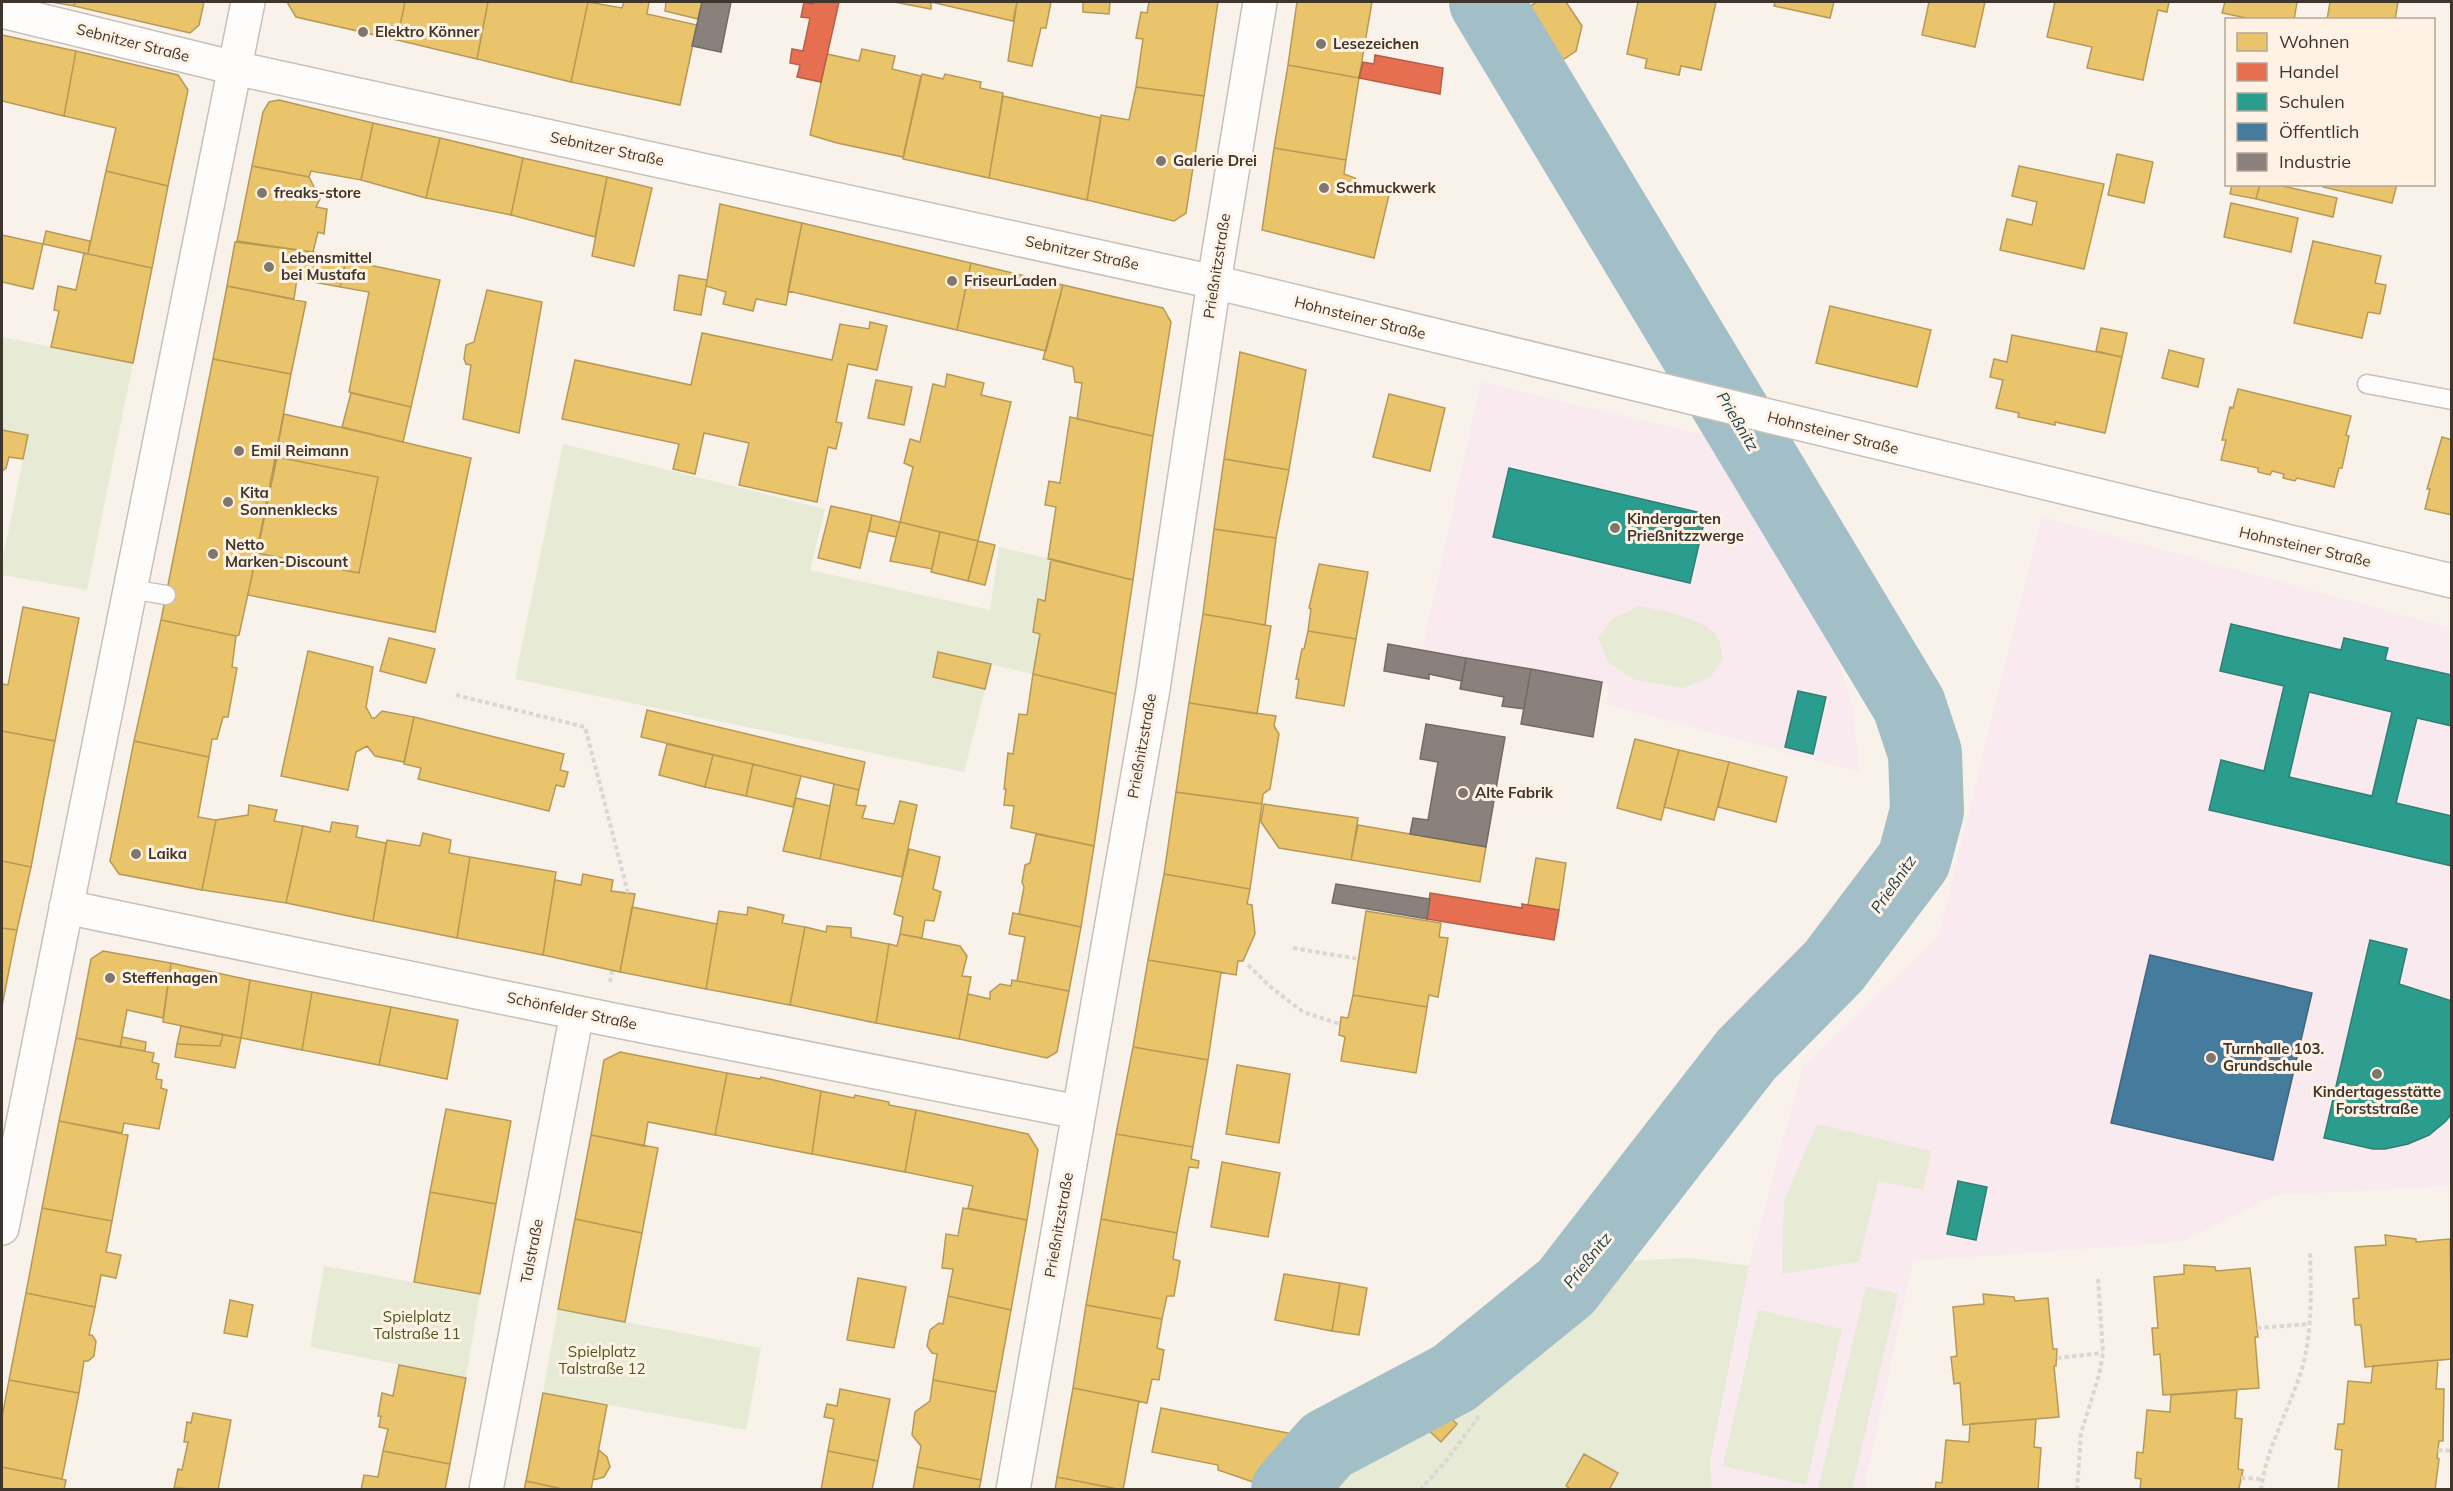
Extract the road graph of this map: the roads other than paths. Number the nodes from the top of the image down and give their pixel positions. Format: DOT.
graph roads {
  1 [pos="248,2"];
  2 [pos="1260,2"];
  3 [pos="2,11"];
  4 [pos="235,68"];
  5 [pos="1214,282"];
  6 [pos="2367,384"];
  7 [pos="2451,400"];
  8 [pos="2451,581"];
  9 [pos="130,589"];
  10 [pos="166,595"];
  11 [pos="66,907"];
  12 [pos="577,1013"];
  13 [pos="1078,1112"];
  14 [pos="2,1228"];
  15 [pos="486,1490"];
  16 [pos="1013,1490"];
  1 -- 4 [label="street"];
  2 -- 5 [label="street, Prießnitzstraße"];
  3 -- 4 [label="street, Sebnitzer Straße"];
  4 -- 5 [label="street, Sebnitzer Straße"];
  4 -- 9 [label="street"];
  5 -- 8 [label="street, Hohnsteiner Straße"];
  5 -- 13 [label="street, Prießnitzstraße"];
  6 -- 7 [label="lane"];
  9 -- 10 [label="lane"];
  9 -- 11 [label="street"];
  11 -- 12 [label="street, Schönfelder Straße"];
  11 -- 14 [label="street"];
  12 -- 13 [label="street, Schönfelder Straße"];
  12 -- 15 [label="street, Talstraße"];
  13 -- 16 [label="street, Prießnitzstraße"];
}
